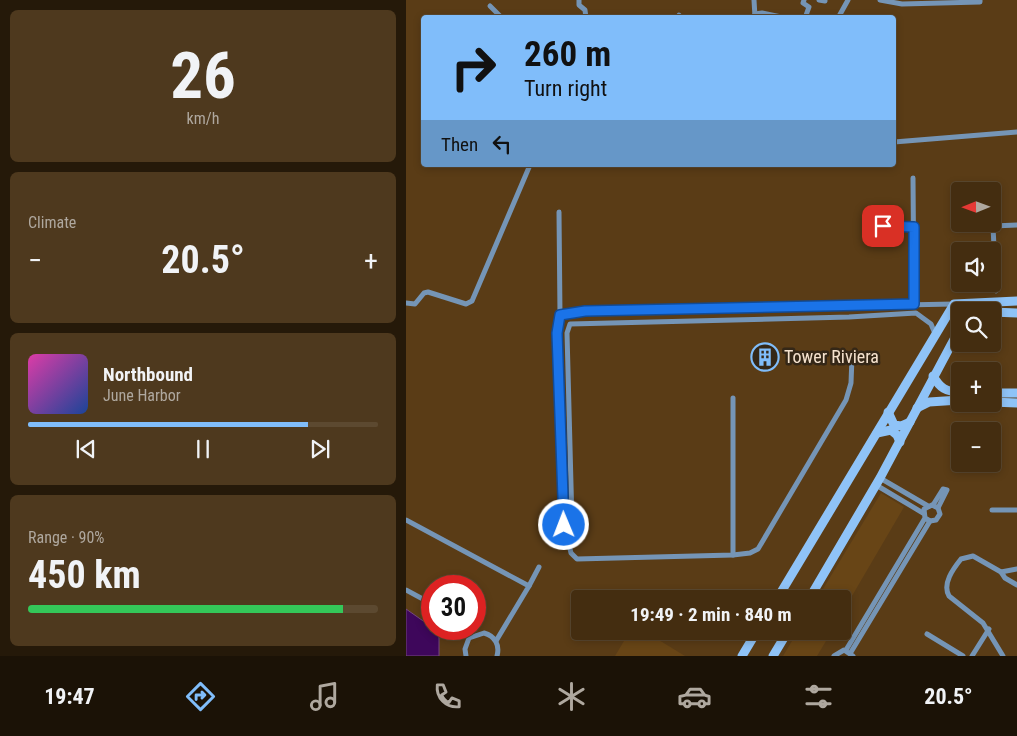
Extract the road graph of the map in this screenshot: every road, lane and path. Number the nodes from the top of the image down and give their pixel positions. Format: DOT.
graph roads {
  1 [pos="579,0"];
  2 [pos="754,0"];
  3 [pos="804,0"];
  4 [pos="848,0"];
  5 [pos="880,0"];
  6 [pos="980,0"];
  7 [pos="923,2"];
  8 [pos="490,6"];
  9 [pos="499,15"];
  10 [pos="586,15"];
  11 [pos="755,15"];
  12 [pos="757,15"];
  13 [pos="772,15"];
  14 [pos="806,15"];
  15 [pos="840,15"];
  16 [pos="1017,132"];
  17 [pos="896,142"];
  18 [pos="529,167"];
  19 [pos="913,178"];
  20 [pos="559,212"];
  21 [pos="1017,225"];
  22 [pos="871,227"];
  23 [pos="914,227"];
  24 [pos="994,242"];
  25 [pos="1017,301"];
  26 [pos="996,302"];
  27 [pos="406,303"];
  28 [pos="914,304"];
  29 [pos="951,304"];
  30 [pos="738,308"];
  31 [pos="951,309"];
  32 [pos="1001,312"];
  33 [pos="1017,312"];
  34 [pos="560,315"];
  35 [pos="738,319"];
  36 [pos="936,336"];
  37 [pos="951,344"];
  38 [pos="852,357"];
  39 [pos="933,376"];
  40 [pos="951,392"];
  41 [pos="1001,393"];
  42 [pos="1017,393"];
  43 [pos="734,398"];
  44 [pos="951,401"];
  45 [pos="1001,402"];
  46 [pos="1017,403"];
  47 [pos="917,408"];
  48 [pos="888,412"];
  49 [pos="910,422"];
  50 [pos="878,433"];
  51 [pos="900,442"];
  52 [pos="878,482"];
  53 [pos="933,506"];
  54 [pos="992,510"];
  55 [pos="1017,510"];
  56 [pos="926,518"];
  57 [pos="406,520"];
  58 [pos="568,546"];
  59 [pos="733,555"];
  60 [pos="539,567"];
  61 [pos="1017,569"];
  62 [pos="1001,572"];
  63 [pos="1017,585"];
  64 [pos="529,586"];
  65 [pos="406,590"];
  66 [pos="784,590"];
  67 [pos="814,590"];
  68 [pos="421,598"];
  69 [pos="989,629"];
  70 [pos="486,634"];
  71 [pos="927,634"];
  72 [pos="469,640"];
  73 [pos="752,640"];
  74 [pos="783,640"];
  75 [pos="496,641"];
  76 [pos="850,653"];
  77 [pos="466,656"];
  78 [pos="497,656"];
  79 [pos="742,656"];
  80 [pos="773,656"];
  81 [pos="834,656"];
  82 [pos="963,656"];
  83 [pos="972,656"];
  84 [pos="1003,656"];
  1 -- 10 [label="street"];
  2 -- 11 [label="street"];
  3 -- 14 [label="street"];
  4 -- 15 [label="street"];
  5 -- 7 [label="street"];
  6 -- 7 [label="street"];
  8 -- 9 [label="street"];
  12 -- 13 [label="street"];
  16 -- 17 [label="street"];
  18 -- 27 [label="street"];
  19 -- 23 [label="street"];
  20 -- 34 [label="street"];
  21 -- 24 [label="street"];
  22 -- 23 [label="street"];
  23 -- 28 [label="street"];
  25 -- 26 [label="street"];
  28 -- 29 [label="street"];
  28 -- 30 [label="street"];
  30 -- 34 [label="street"];
  30 -- 35 [label="street"];
  31 -- 36 [label="street"];
  32 -- 33 [label="street"];
  34 -- 58 [label="street"];
  35 -- 36 [label="street"];
  35 -- 58 [label="street"];
  36 -- 48 [label="street"];
  37 -- 39 [label="street"];
  38 -- 59 [label="street"];
  39 -- 40 [label="street"];
  39 -- 47 [label="street"];
  41 -- 42 [label="street"];
  43 -- 59 [label="street"];
  44 -- 47 [label="street"];
  45 -- 46 [label="street"];
  47 -- 49 [label="street"];
  48 -- 49 [label="street"];
  48 -- 50 [label="street"];
  49 -- 51 [label="street"];
  50 -- 51 [label="street"];
  50 -- 66 [label="street"];
  51 -- 52 [label="street"];
  52 -- 53 [label="street"];
  52 -- 56 [label="street"];
  52 -- 67 [label="street"];
  53 -- 56 [label="street"];
  53 -- 56 [label="street"];
  54 -- 55 [label="street"];
  56 -- 76 [label="street"];
  57 -- 64 [label="street"];
  58 -- 59 [label="street"];
  60 -- 64 [label="street"];
  61 -- 62 [label="street"];
  62 -- 63 [label="street"];
  62 -- 69 [label="street"];
  64 -- 75 [label="street"];
  65 -- 68 [label="street"];
  69 -- 83 [label="street"];
  69 -- 84 [label="street"];
  70 -- 75 [label="street"];
  71 -- 82 [label="street"];
  72 -- 77 [label="street"];
  73 -- 79 [label="street"];
  74 -- 80 [label="street"];
  75 -- 78 [label="street"];
  76 -- 81 [label="street"];
}
